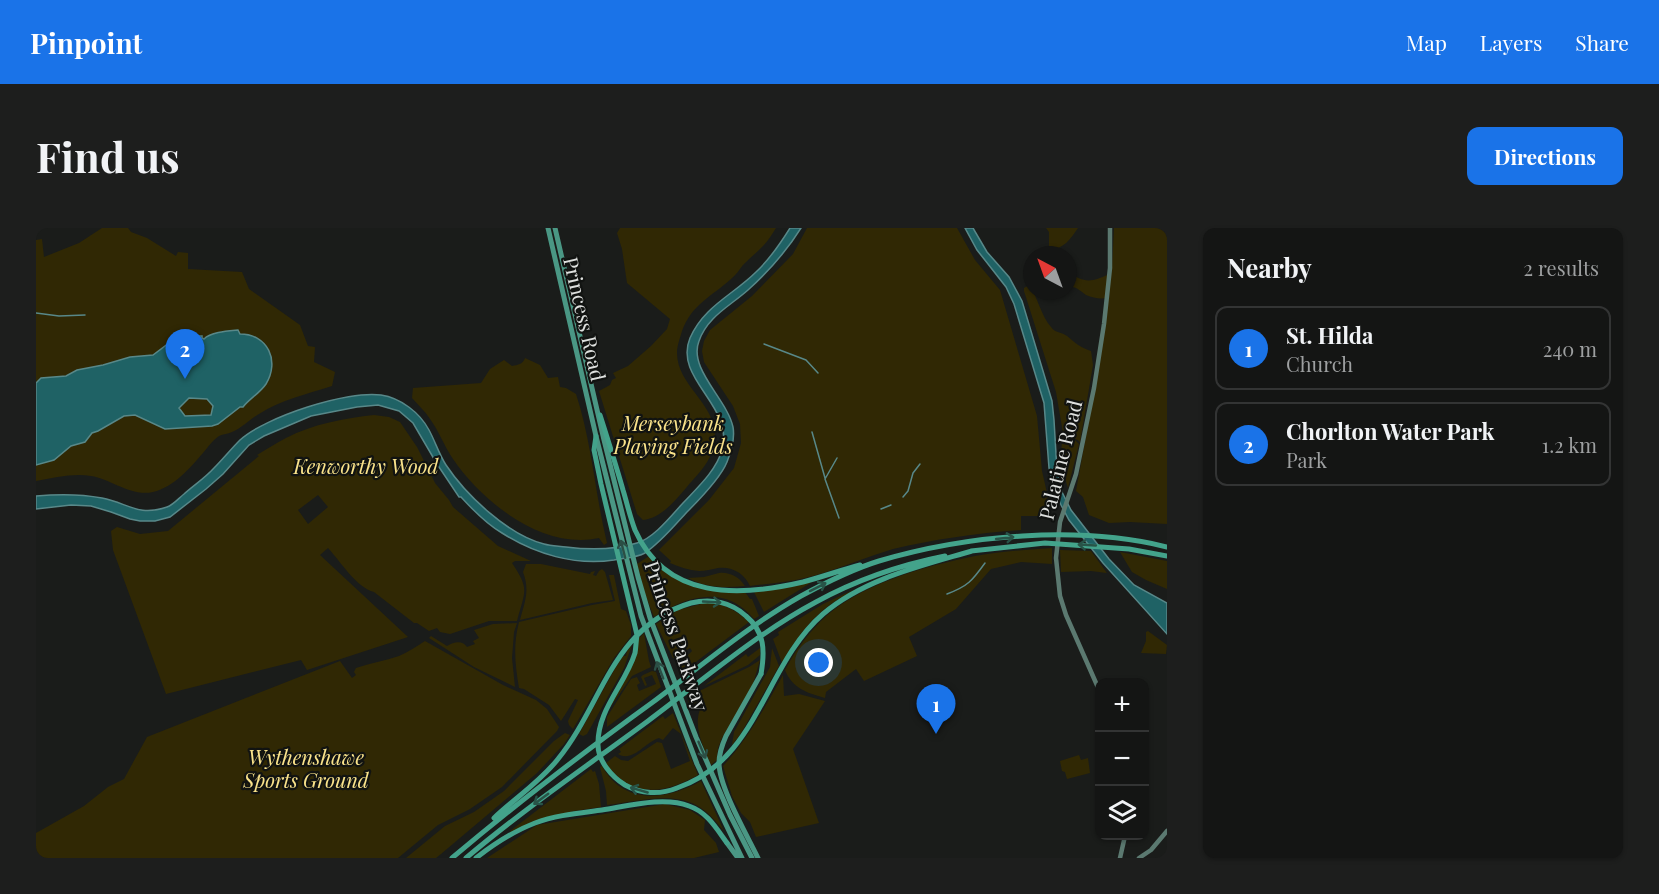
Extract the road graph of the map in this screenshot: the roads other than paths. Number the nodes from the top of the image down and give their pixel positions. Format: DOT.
graph roads {
  1 [pos="548,228"];
  2 [pos="555,228"];
  3 [pos="1110,228"];
  4 [pos="600,415"];
  5 [pos="591,416"];
  6 [pos="596,436"];
  7 [pos="1167,547"];
  8 [pos="972,551"];
  9 [pos="1167,556"];
  10 [pos="877,561"];
  11 [pos="1095,681"];
  12 [pos="1167,831"];
  13 [pos="1124,840"];
  14 [pos="468,845"];
  15 [pos="452,858"];
  16 [pos="466,858"];
  17 [pos="476,858"];
  18 [pos="740,858"];
  19 [pos="752,858"];
  20 [pos="758,858"];
  21 [pos="1120,858"];
  22 [pos="1139,858"];
  1 -- 5 [label="highway, Princess Road"];
  2 -- 4 [label="highway, Princess Road"];
  3 -- 11 [label="main road, Palatine Road"];
  4 -- 10 [label="highway"];
  4 -- 19 [label="highway, Princess Parkway, one-way"];
  5 -- 6 [label="highway, Princess Parkway"];
  8 -- 6 [label="highway, one-way"];
  18 -- 6 [label="highway, Princess Parkway, one-way"];
  10 -- 7 [label="highway, one-way"];
  9 -- 8 [label="highway, one-way"];
  8 -- 16 [label="highway, one-way"];
  14 -- 10 [label="highway, one-way"];
  12 -- 22 [label="main road"];
  13 -- 21 [label="main road"];
  14 -- 15 [label="highway"];
  14 -- 20 [label="highway, one-way"];
  17 -- 18 [label="highway"];
}
